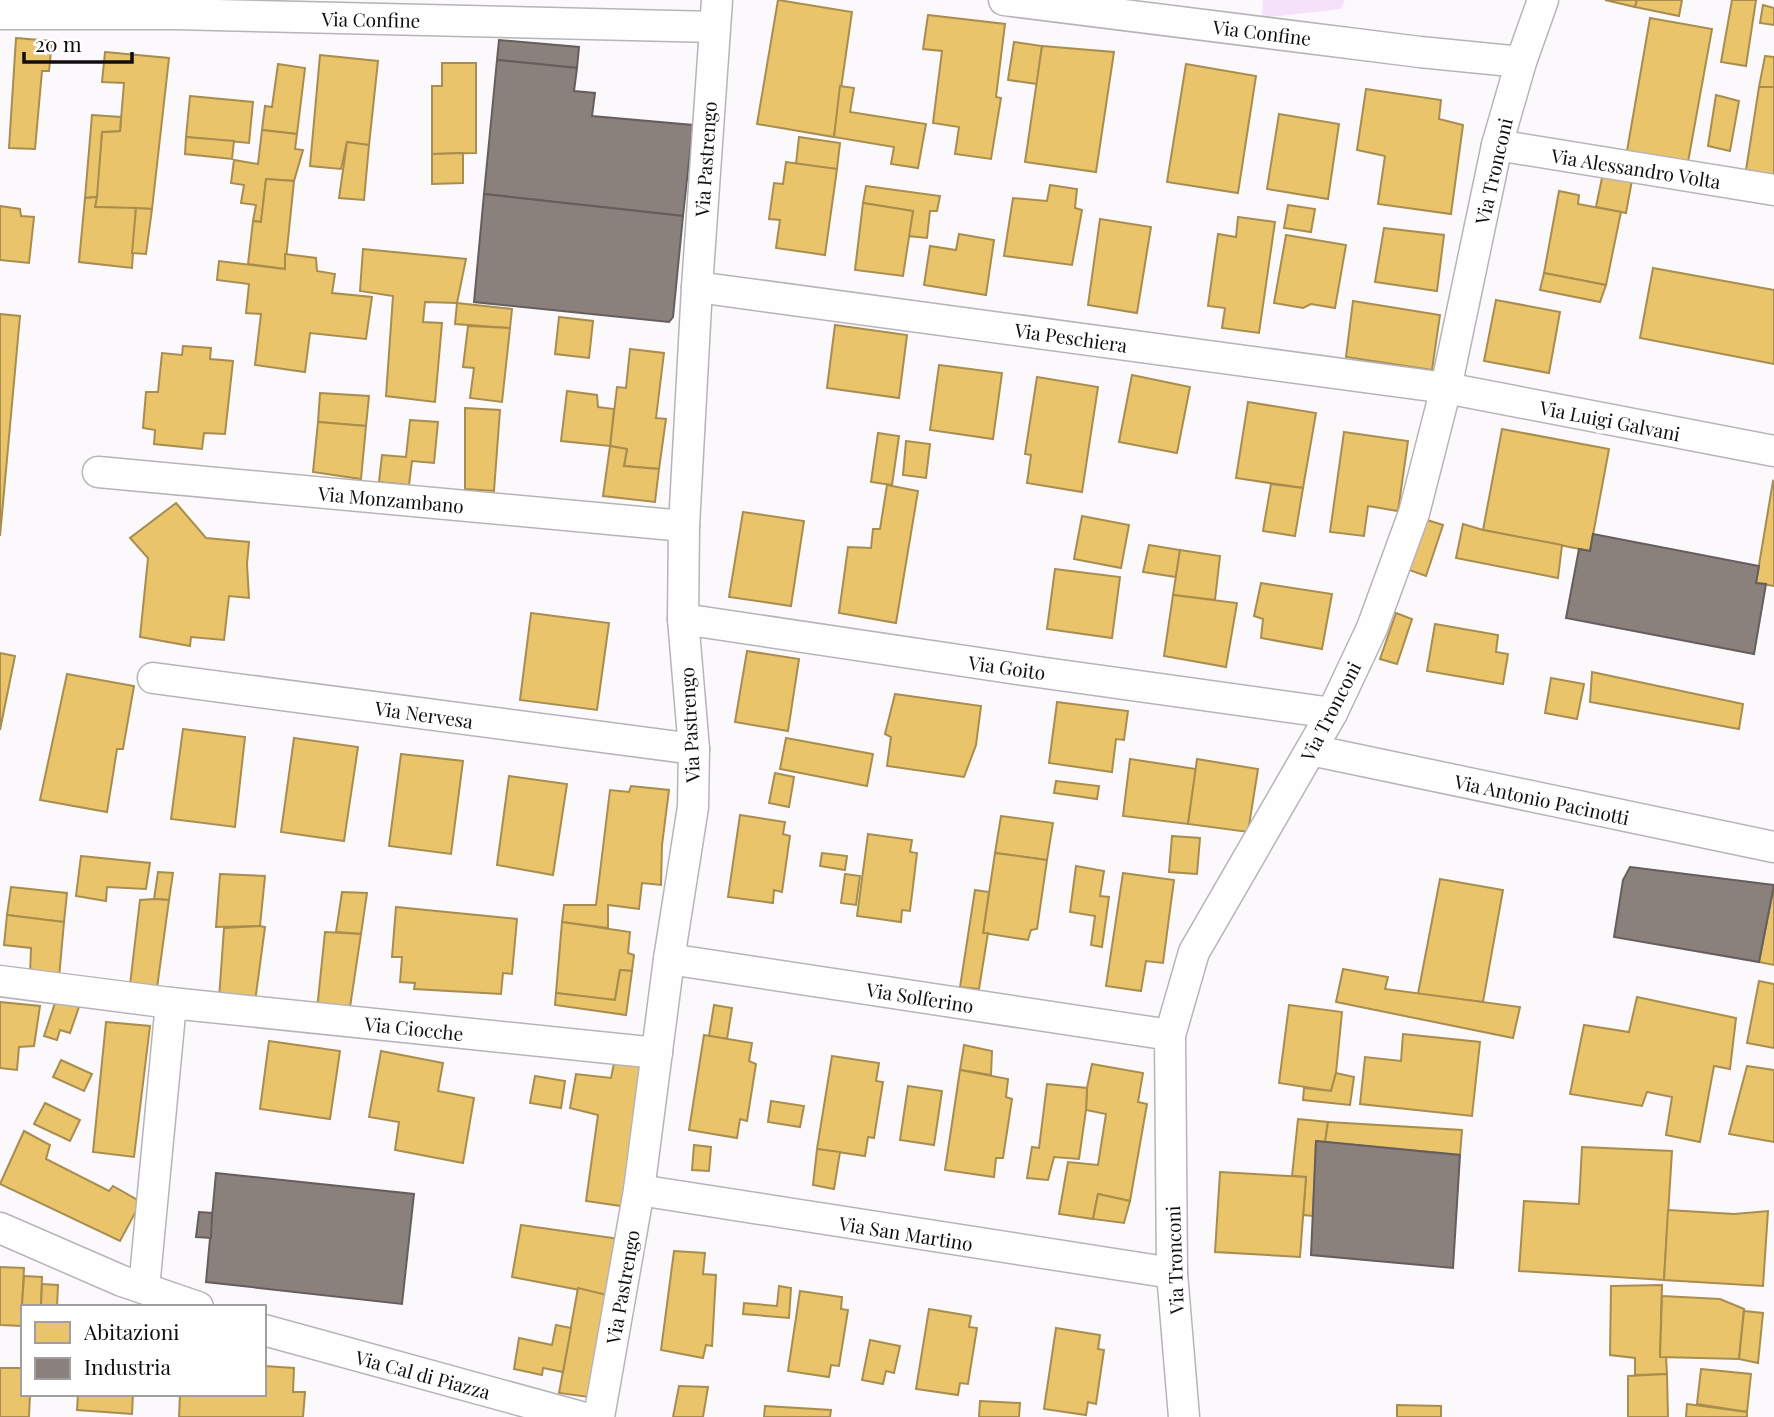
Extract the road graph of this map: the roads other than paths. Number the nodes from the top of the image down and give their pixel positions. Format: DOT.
graph roads {
  1 [pos="1004,0"];
  2 [pos="1543,0"];
  3 [pos="175,7"];
  4 [pos="0,14"];
  5 [pos="715,14"];
  6 [pos="1521,62"];
  7 [pos="1497,145"];
  8 [pos="1774,190"];
  9 [pos="697,287"];
  10 [pos="1446,388"];
  11 [pos="1774,452"];
  12 [pos="98,472"];
  13 [pos="684,526"];
  14 [pos="682,618"];
  15 [pos="153,678"];
  16 [pos="1332,713"];
  17 [pos="694,749"];
  18 [pos="1311,750"];
  19 [pos="1774,847"];
  20 [pos="669,959"];
  21 [pos="0,981"];
  22 [pos="171,1003"];
  23 [pos="1170,1035"];
  24 [pos="657,1054"];
  25 [pos="639,1190"];
  26 [pos="0,1228"];
  27 [pos="1172,1273"];
  28 [pos="144,1287"];
  29 [pos="193,1305"];
  30 [pos="266,1331"];
  31 [pos="581,1417"];
  32 [pos="599,1417"];
  33 [pos="1184,1417"];
  1 -- 6 [label="street, Via Confine"];
  2 -- 6 [label="street, Via Tronconi"];
  3 -- 4 [label="street, Via Confine"];
  3 -- 5 [label="street, Via Confine"];
  5 -- 9 [label="street, Via Pastrengo"];
  6 -- 7 [label="street, Via Tronconi"];
  7 -- 8 [label="street, Via Alessandro Volta"];
  7 -- 10 [label="street, Via Tronconi"];
  9 -- 10 [label="street, Via Peschiera"];
  9 -- 13 [label="street, Via Pastrengo"];
  10 -- 11 [label="street, Via Luigi Galvani"];
  10 -- 16 [label="street, Via Tronconi"];
  12 -- 13 [label="street, Via Monzambano"];
  13 -- 14 [label="street, Via Pastrengo"];
  14 -- 16 [label="street, Via Goito"];
  14 -- 17 [label="street, Via Pastrengo"];
  15 -- 17 [label="street, Via Nervesa"];
  16 -- 18 [label="street, Via Tronconi"];
  17 -- 20 [label="street, Via Pastrengo"];
  18 -- 19 [label="street, Via Antonio Pacinotti"];
  18 -- 23 [label="street, Via Tronconi"];
  20 -- 23 [label="street, Via Solferino"];
  20 -- 24 [label="street, Via Pastrengo"];
  21 -- 22 [label="street, Via Ciocche"];
  22 -- 24 [label="street, Via Ciocche"];
  22 -- 28 [label="street"];
  23 -- 27 [label="street, Via Tronconi"];
  24 -- 25 [label="street, Via Pastrengo"];
  25 -- 27 [label="street, Via San Martino"];
  25 -- 32 [label="street, Via Pastrengo"];
  26 -- 28 [label="street"];
  27 -- 33 [label="street, Via Tronconi"];
  28 -- 29 [label="street"];
  30 -- 31 [label="street, Via Cal di Piazza"];
}
